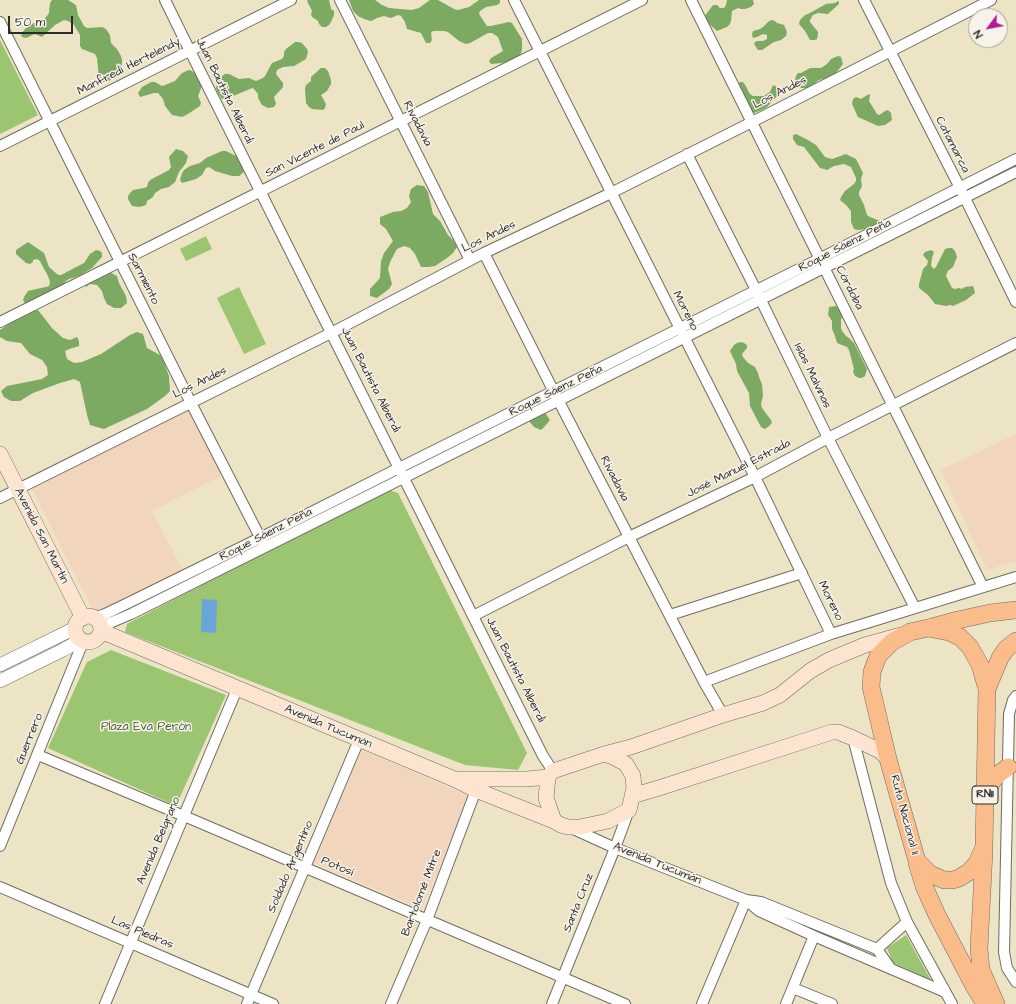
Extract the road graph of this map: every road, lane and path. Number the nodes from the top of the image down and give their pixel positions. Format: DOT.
graph roads {
  1 [pos="165,0"];
  2 [pos="291,0"];
  3 [pos="340,0"];
  4 [pos="514,0"];
  5 [pos="642,0"];
  6 [pos="691,0"];
  7 [pos="864,0"];
  8 [pos="991,0"];
  9 [pos="0,22"];
  10 [pos="190,51"];
  11 [pos="539,52"];
  12 [pos="890,52"];
  13 [pos="50,121"];
  14 [pos="400,121"];
  15 [pos="752,122"];
  16 [pos="0,146"];
  17 [pos="688,154"];
  18 [pos="1016,159"];
  19 [pos="1016,172"];
  20 [pos="260,192"];
  21 [pos="611,193"];
  22 [pos="962,193"];
  23 [pos="484,253"];
  24 [pos="470,260"];
  25 [pos="120,262"];
  26 [pos="822,263"];
  27 [pos="758,295"];
  28 [pos="1016,302"];
  29 [pos="0,322"];
  30 [pos="331,333"];
  31 [pos="682,333"];
  32 [pos="1016,344"];
  33 [pos="556,396"];
  34 [pos="191,403"];
  35 [pos="893,406"];
  36 [pos="828,438"];
  37 [pos="0,454"];
  38 [pos="399,468"];
  39 [pos="755,477"];
  40 [pos="404,478"];
  41 [pos="18,489"];
  42 [pos="0,498"];
  43 [pos="629,537"];
  44 [pos="263,543"];
  45 [pos="802,573"];
  46 [pos="1016,577"];
  47 [pos="984,587"];
  48 [pos="916,608"];
  49 [pos="1016,610"];
  50 [pos="670,615"];
  51 [pos="473,616"];
  52 [pos="928,628"];
  53 [pos="88,629"];
  54 [pos="910,632"];
  55 [pos="831,634"];
  56 [pos="1016,641"];
  57 [pos="0,665"];
  58 [pos="0,681"];
  59 [pos="704,682"];
  60 [pos="237,689"];
  61 [pos="987,689"];
  62 [pos="1016,696"];
  63 [pos="722,714"];
  64 [pos="853,738"];
  65 [pos="359,740"];
  66 [pos="38,754"];
  67 [pos="604,754"];
  68 [pos="888,759"];
  69 [pos="1008,767"];
  70 [pos="550,774"];
  71 [pos="454,779"];
  72 [pos="476,790"];
  73 [pos="985,793"];
  74 [pos="631,803"];
  75 [pos="184,816"];
  76 [pos="554,821"];
  77 [pos="568,827"];
  78 [pos="1011,831"];
  79 [pos="1,842"];
  80 [pos="984,847"];
  81 [pos="615,848"];
  82 [pos="916,861"];
  83 [pos="304,867"];
  84 [pos="0,887"];
  85 [pos="746,900"];
  86 [pos="427,920"];
  87 [pos="906,922"];
  88 [pos="814,936"];
  89 [pos="131,942"];
  90 [pos="877,949"];
  91 [pos="1012,968"];
  92 [pos="891,969"];
  93 [pos="563,978"];
  94 [pos="1016,982"];
  95 [pos="793,988"];
  96 [pos="945,992"];
  97 [pos="249,999"];
  98 [pos="105,1004"];
  99 [pos="273,1004"];
  100 [pos="390,1004"];
  101 [pos="552,1004"];
  102 [pos="625,1004"];
  103 [pos="702,1004"];
  104 [pos="786,1004"];
  105 [pos="832,1004"];
  106 [pos="952,1004"];
  107 [pos="985,1004"];
  108 [pos="996,1004"];
  1 -- 10 [label="street, Juan Bautista Alberdi"];
  2 -- 10 [label="street, Manfredi Hertelendy"];
  3 -- 14 [label="street, Rivadavia"];
  4 -- 11 [label="street, Moreno"];
  5 -- 11 [label="street, San Vicente de Paul"];
  6 -- 15 [label="street, Córdoba"];
  7 -- 12 [label="street, Catamarca"];
  8 -- 12 [label="street, Los Andes"];
  9 -- 13 [label="street, Sarmiento"];
  10 -- 13 [label="street, Manfredi Hertelendy"];
  10 -- 20 [label="street, Juan Bautista Alberdi"];
  11 -- 14 [label="street, San Vicente de Paul"];
  11 -- 21 [label="street, Moreno"];
  12 -- 15 [label="street, Los Andes"];
  12 -- 22 [label="street, Catamarca"];
  13 -- 16 [label="street, Manfredi Hertelendy"];
  13 -- 25 [label="street, Sarmiento"];
  14 -- 20 [label="street, San Vicente de Paul"];
  14 -- 24 [label="street, Rivadavia"];
  15 -- 17 [label="street, Los Andes"];
  15 -- 26 [label="street, Córdoba"];
  17 -- 21 [label="street, Los Andes"];
  17 -- 27 [label="street, Islas Malvinas"];
  18 -- 22 [label="street, Roque Sáenz Peña"];
  19 -- 22 [label="street, Roque Sáenz Peña"];
  20 -- 25 [label="street, San Vicente de Paul"];
  20 -- 30 [label="street, Juan Bautista Alberdi"];
  21 -- 23 [label="street, Los Andes"];
  21 -- 31 [label="street, Moreno"];
  22 -- 26 [label="street, Roque Sáenz Peña"];
  22 -- 28 [label="street, Catamarca"];
  23 -- 24 [label="street, Los Andes"];
  23 -- 33 [label="street, Rivadavia"];
  24 -- 30 [label="street, Los Andes"];
  25 -- 29 [label="street, San Vicente de Paul"];
  25 -- 34 [label="street, Sarmiento"];
  26 -- 27 [label="street, Roque Sáenz Peña"];
  26 -- 35 [label="street, Córdoba"];
  27 -- 31 [label="street, Roque Sáenz Peña"];
  27 -- 36 [label="street, Islas Malvinas"];
  30 -- 34 [label="street, Los Andes"];
  30 -- 38 [label="street, Juan Bautista Alberdi"];
  31 -- 33 [label="street, Roque Sáenz Peña"];
  31 -- 39 [label="street, Moreno"];
  32 -- 35 [label="street, José Manuel Estrada"];
  33 -- 38 [label="street, Roque Sáenz Peña"];
  33 -- 40 [label="street, Roque Sáenz Peña"];
  33 -- 43 [label="street, Rivadavia"];
  34 -- 41 [label="street, Los Andes"];
  34 -- 44 [label="street, Sarmiento"];
  35 -- 36 [label="street, José Manuel Estrada"];
  35 -- 47 [label="street, Córdoba"];
  36 -- 39 [label="street, José Manuel Estrada"];
  36 -- 48 [label="street, Islas Malvinas"];
  37 -- 41 [label="main road, Avenida San Martín"];
  38 -- 40 [label="street, Juan Bautista Alberdi"];
  38 -- 44 [label="street, Roque Sáenz Peña"];
  39 -- 43 [label="street, José Manuel Estrada"];
  39 -- 45 [label="street, Moreno"];
  40 -- 44 [label="street, Roque Sáenz Peña"];
  40 -- 51 [label="street, Juan Bautista Alberdi"];
  41 -- 42 [label="street, Los Andes"];
  41 -- 53 [label="main road, Avenida San Martín"];
  43 -- 50 [label="street, Rivadavia"];
  43 -- 51 [label="street, José Manuel Estrada"];
  44 -- 53 [label="street, Roque Sáenz Peña"];
  45 -- 50 [label="street"];
  45 -- 55 [label="street, Moreno"];
  46 -- 47 [label="street"];
  47 -- 48 [label="street"];
  48 -- 55 [label="street"];
  49 -- 52 [label="highway, Ruta Nacional 11 / RN11"];
  50 -- 59 [label="street, Rivadavia"];
  51 -- 70 [label="street, Juan Bautista Alberdi"];
  52 -- 54 [label="highway, Ruta Nacional 11 / RN11"];
  52 -- 61 [label="highway, Ruta Nacional 11 / RN11"];
  53 -- 57 [label="street, Roque Sáenz Peña"];
  53 -- 58 [label="street, Roque Sáenz Peña"];
  53 -- 60 [label="main road, Avenida Tucumán"];
  53 -- 66 [label="street, Guerrero"];
  54 -- 63 [label="main road"];
  54 -- 68 [label="highway, Ruta Nacional 11 / RN11"];
  55 -- 59 [label="street"];
  56 -- 61 [label="highway, Ruta Nacional 11 / RN11"];
  59 -- 63 [label="street, Rivadavia"];
  60 -- 65 [label="main road, Avenida Tucumán"];
  60 -- 75 [label="street, Avenida Belgrano"];
  61 -- 73 [label="highway, Ruta Nacional 11 / RN11"];
  62 -- 69 [label="street"];
  63 -- 67 [label="main road"];
  64 -- 68 [label="main road"];
  64 -- 74 [label="main road"];
  64 -- 87 [label="street"];
  65 -- 71 [label="main road, Avenida Tucumán"];
  65 -- 83 [label="street, Soldado Argentino"];
  66 -- 75 [label="street, Potosí"];
  66 -- 79 [label="street, Guerrero"];
  67 -- 70 [label="main road"];
  67 -- 74 [label="main road"];
  68 -- 82 [label="highway, Ruta Nacional 11 / RN11"];
  69 -- 73 [label="highway"];
  69 -- 78 [label="street"];
  70 -- 71 [label="main road"];
  70 -- 76 [label="main road"];
  71 -- 72 [label="main road, Avenida Tucumán"];
  72 -- 76 [label="main road, Avenida Tucumán"];
  72 -- 86 [label="street, Bartolomé Mitre"];
  73 -- 80 [label="highway, Ruta Nacional 11 / RN11"];
  74 -- 77 [label="main road"];
  74 -- 81 [label="street, Santa Cruz"];
  75 -- 83 [label="street, Potosí"];
  75 -- 89 [label="street, Avenida Belgrano"];
  76 -- 77 [label="main road"];
  77 -- 81 [label="street, Avenida Tucumán"];
  78 -- 91 [label="street"];
  80 -- 82 [label="highway, Ruta Nacional 11 / RN11"];
  80 -- 108 [label="highway, RN11"];
  81 -- 85 [label="street, Avenida Tucumán"];
  81 -- 93 [label="street, Santa Cruz"];
  82 -- 107 [label="highway, RN11"];
  83 -- 86 [label="street, Potosí"];
  83 -- 97 [label="street, Soldado Argentino"];
  84 -- 89 [label="street, Las Piedras"];
  85 -- 88 [label="street, Avenida Tucumán"];
  85 -- 90 [label="street, Avenida Tucumán"];
  85 -- 103 [label="street"];
  86 -- 93 [label="street, Potosí"];
  86 -- 100 [label="street, Bartolomé Mitre"];
  87 -- 90 [label="street"];
  87 -- 96 [label="street"];
  88 -- 92 [label="street, Avenida Tucumán"];
  88 -- 95 [label="street"];
  89 -- 97 [label="street, Las Piedras"];
  89 -- 98 [label="street, Avenida Belgrano"];
  90 -- 92 [label="street"];
  91 -- 94 [label="street"];
  92 -- 96 [label="street, Avenida Tucumán"];
  93 -- 101 [label="street, Santa Cruz"];
  93 -- 102 [label="street, Potosí"];
  95 -- 104 [label="street"];
  95 -- 105 [label="street"];
  96 -- 106 [label="street"];
  97 -- 99 [label="street, Las Piedras"];
}
